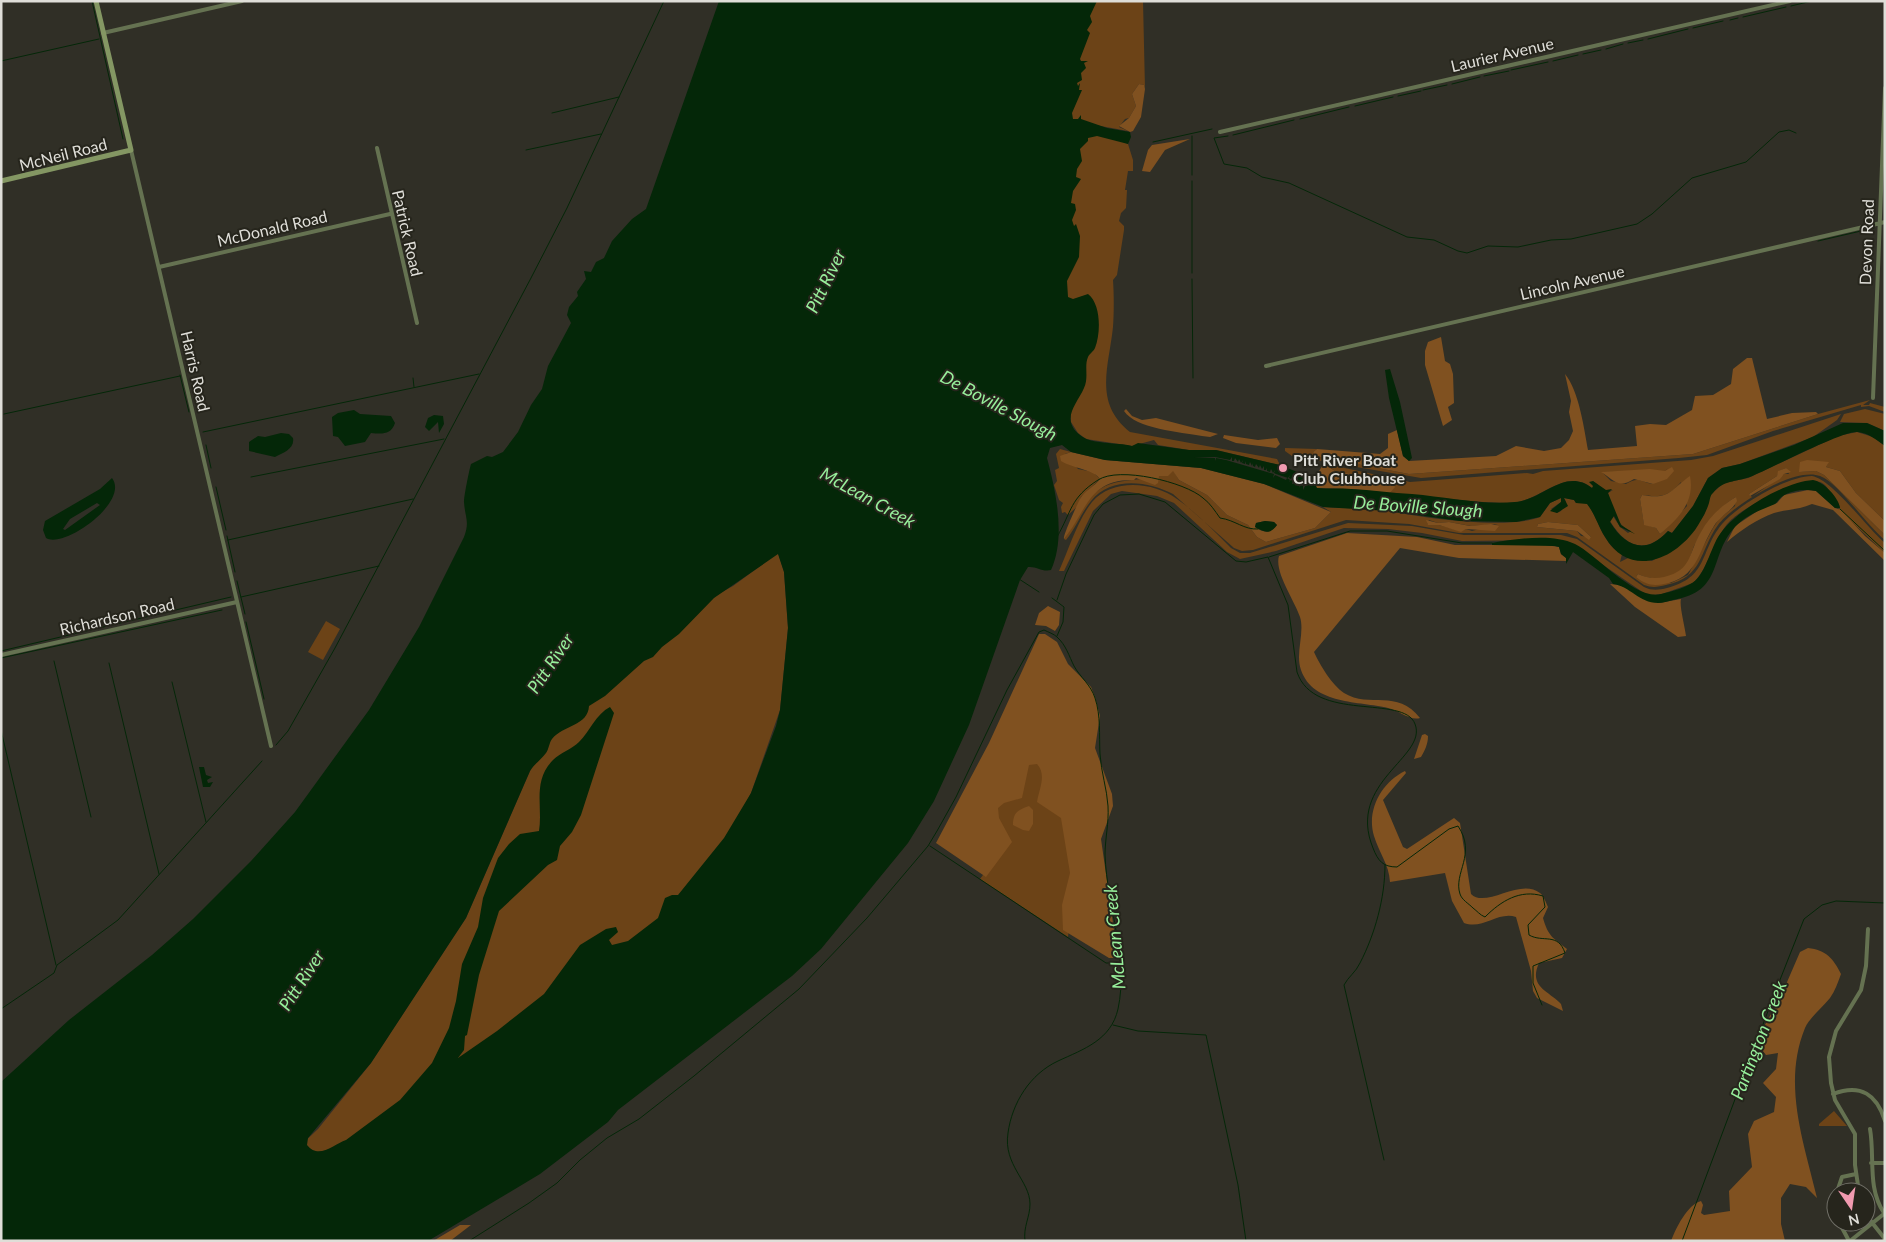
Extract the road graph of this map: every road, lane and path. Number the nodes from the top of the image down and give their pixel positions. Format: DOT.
graph roads {
  1 [pos="96,1"];
  2 [pos="242,1"];
  3 [pos="1790,1"];
  4 [pos="104,34"];
  5 [pos="1885,88"];
  6 [pos="1220,132"];
  7 [pos="376,148"];
  8 [pos="131,150"];
  9 [pos="1,181"];
  10 [pos="390,214"];
  11 [pos="1885,222"];
  12 [pos="1879,223"];
  13 [pos="159,267"];
  14 [pos="417,323"];
  15 [pos="1266,366"];
  16 [pos="1872,398"];
  17 [pos="237,602"];
  18 [pos="1,655"];
  19 [pos="271,746"];
  20 [pos="1868,929"];
  21 [pos="1833,1094"];
  22 [pos="1885,1121"];
  23 [pos="1870,1128"];
  24 [pos="1871,1162"];
  25 [pos="1885,1163"];
  26 [pos="1856,1174"];
  27 [pos="1840,1182"];
  28 [pos="1857,1182"];
  29 [pos="1884,1213"];
  30 [pos="1876,1228"];
  31 [pos="1861,1232"];
  32 [pos="1885,1240"];
  33 [pos="1850,1241"];
  1 -- 4 [label="main road, Harris Road"];
  2 -- 4 [label="street"];
  3 -- 6 [label="street, Laurier Avenue"];
  4 -- 8 [label="main road, Harris Road"];
  5 -- 12 [label="street, Devon Road"];
  7 -- 10 [label="street, Patrick Road"];
  8 -- 9 [label="main road, McNeil Road"];
  8 -- 13 [label="street, Harris Road"];
  10 -- 13 [label="street, McDonald Road"];
  10 -- 14 [label="street, Patrick Road"];
  11 -- 12 [label="street, Lincoln Avenue"];
  12 -- 15 [label="street, Lincoln Avenue"];
  12 -- 16 [label="street, Devon Road"];
  13 -- 17 [label="street, Harris Road"];
  17 -- 18 [label="street, Richardson Road"];
  17 -- 19 [label="street, Harris Road"];
  20 -- 21 [label="street"];
  21 -- 22 [label="street"];
  21 -- 26 [label="street"];
  23 -- 24 [label="street"];
  24 -- 25 [label="street"];
  24 -- 29 [label="street"];
  26 -- 27 [label="street"];
  26 -- 28 [label="street"];
  30 -- 32 [label="street"];
  31 -- 33 [label="street"];
}
